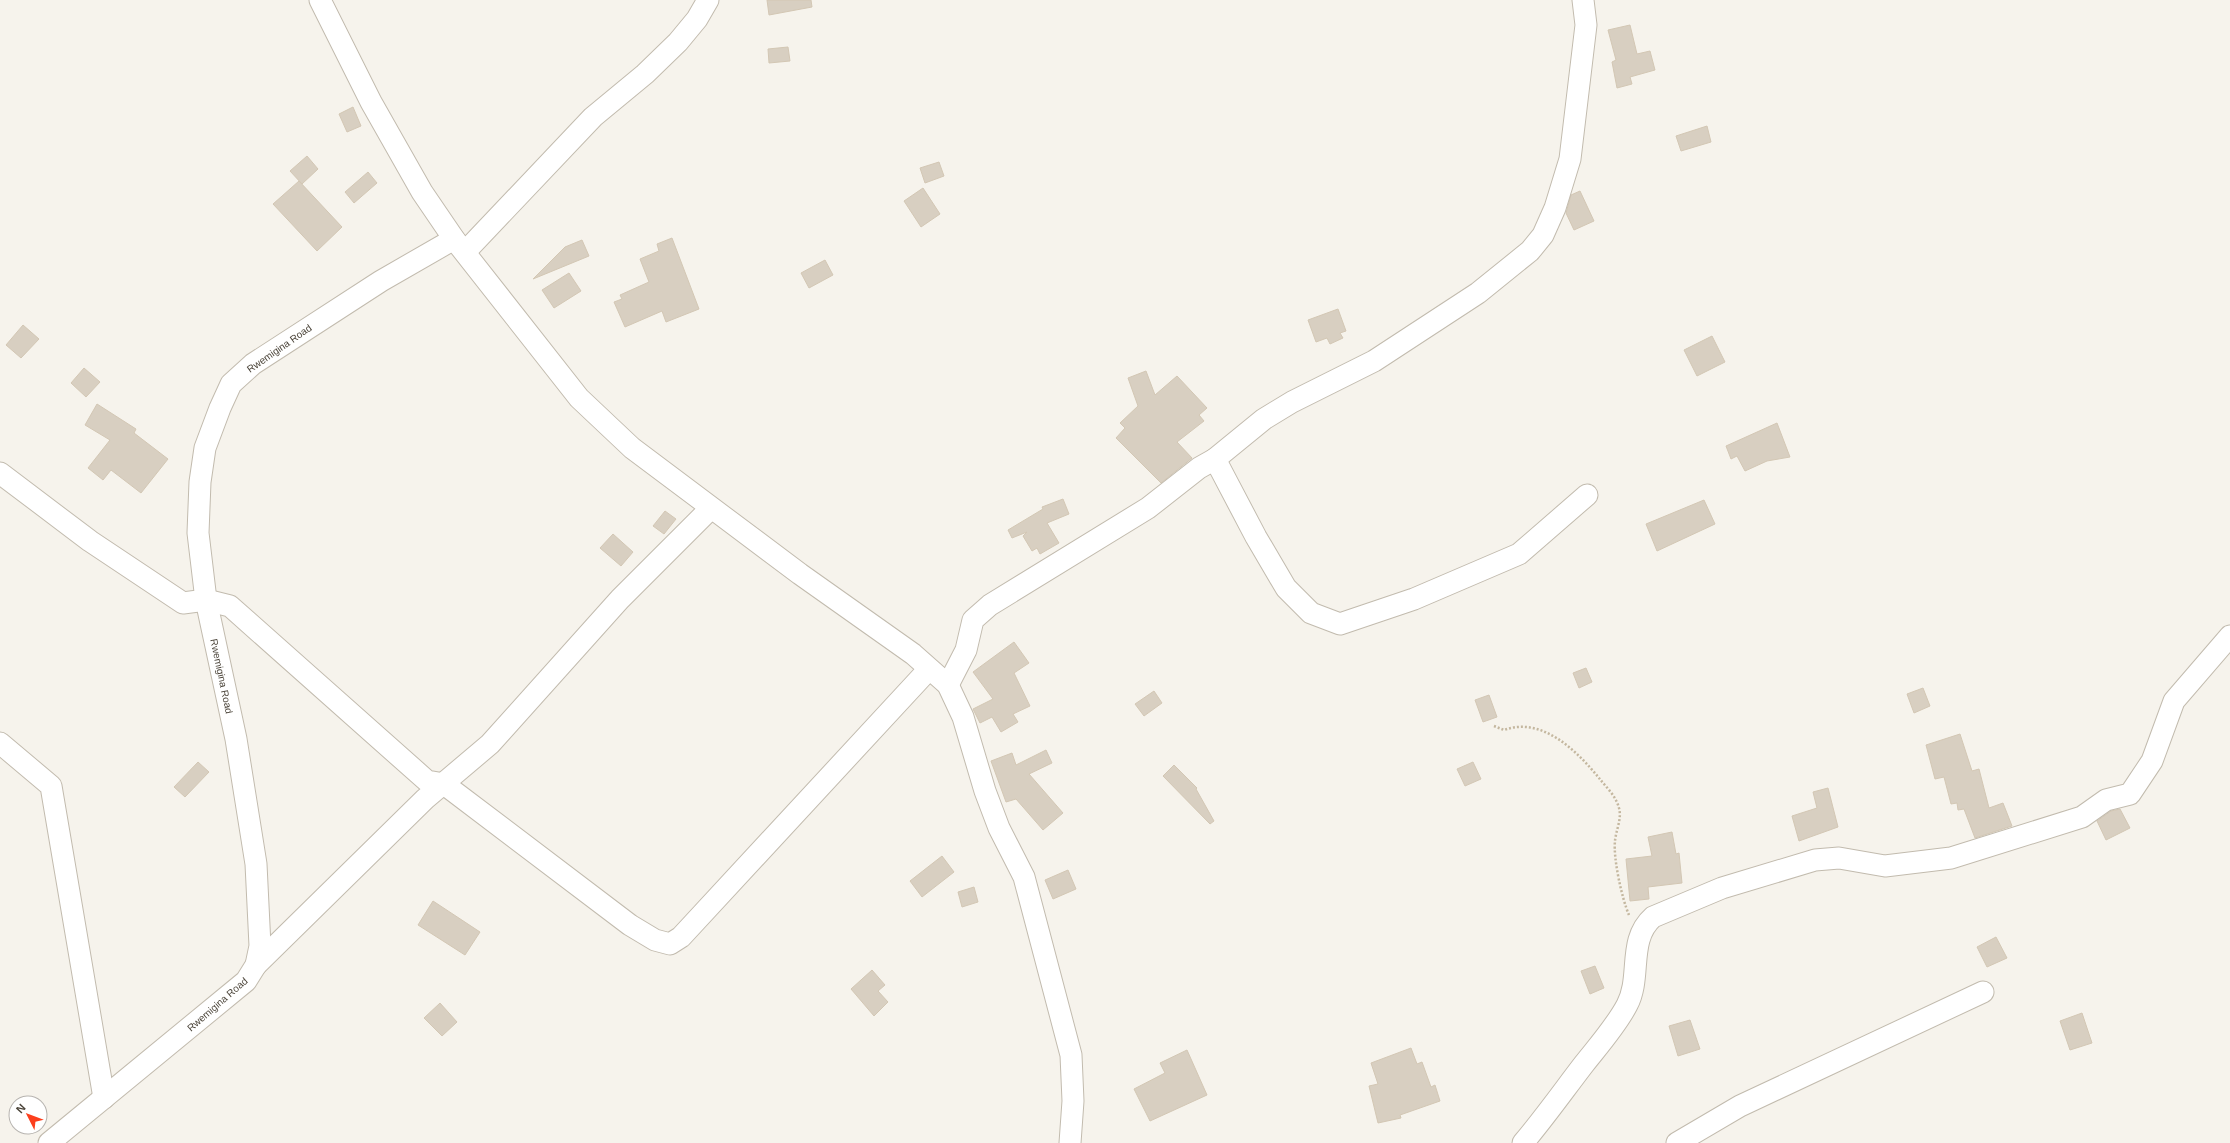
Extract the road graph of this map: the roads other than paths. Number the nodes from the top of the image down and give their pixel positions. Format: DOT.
graph roads {
  1 [pos="320,0"];
  2 [pos="708,0"];
  3 [pos="1583,0"];
  4 [pos="459,245"];
  5 [pos="1215,459"];
  6 [pos="0,473"];
  7 [pos="1587,495"];
  8 [pos="711,508"];
  9 [pos="206,600"];
  10 [pos="2230,636"];
  11 [pos="929,669"];
  12 [pos="948,685"];
  13 [pos="0,743"];
  14 [pos="444,784"];
  15 [pos="256,965"];
  16 [pos="1983,992"];
  17 [pos="104,1098"];
  18 [pos="49,1143"];
  19 [pos="1070,1143"];
  20 [pos="1523,1143"];
  21 [pos="1677,1143"];
  1 -- 4 [label="street"];
  2 -- 4 [label="street, Rwemigina Road"];
  3 -- 5 [label="street"];
  4 -- 8 [label="street"];
  4 -- 9 [label="street, Rwemigina Road"];
  5 -- 7 [label="street"];
  5 -- 12 [label="street"];
  6 -- 9 [label="street"];
  8 -- 11 [label="street"];
  8 -- 14 [label="street"];
  9 -- 14 [label="street"];
  9 -- 15 [label="street, Rwemigina Road"];
  10 -- 20 [label="street"];
  11 -- 12 [label="street"];
  11 -- 14 [label="street"];
  12 -- 19 [label="street"];
  13 -- 17 [label="street"];
  14 -- 15 [label="street"];
  15 -- 17 [label="street, Rwemigina Road"];
  16 -- 21 [label="street"];
  17 -- 18 [label="street, Rwemigina Road"];
}
